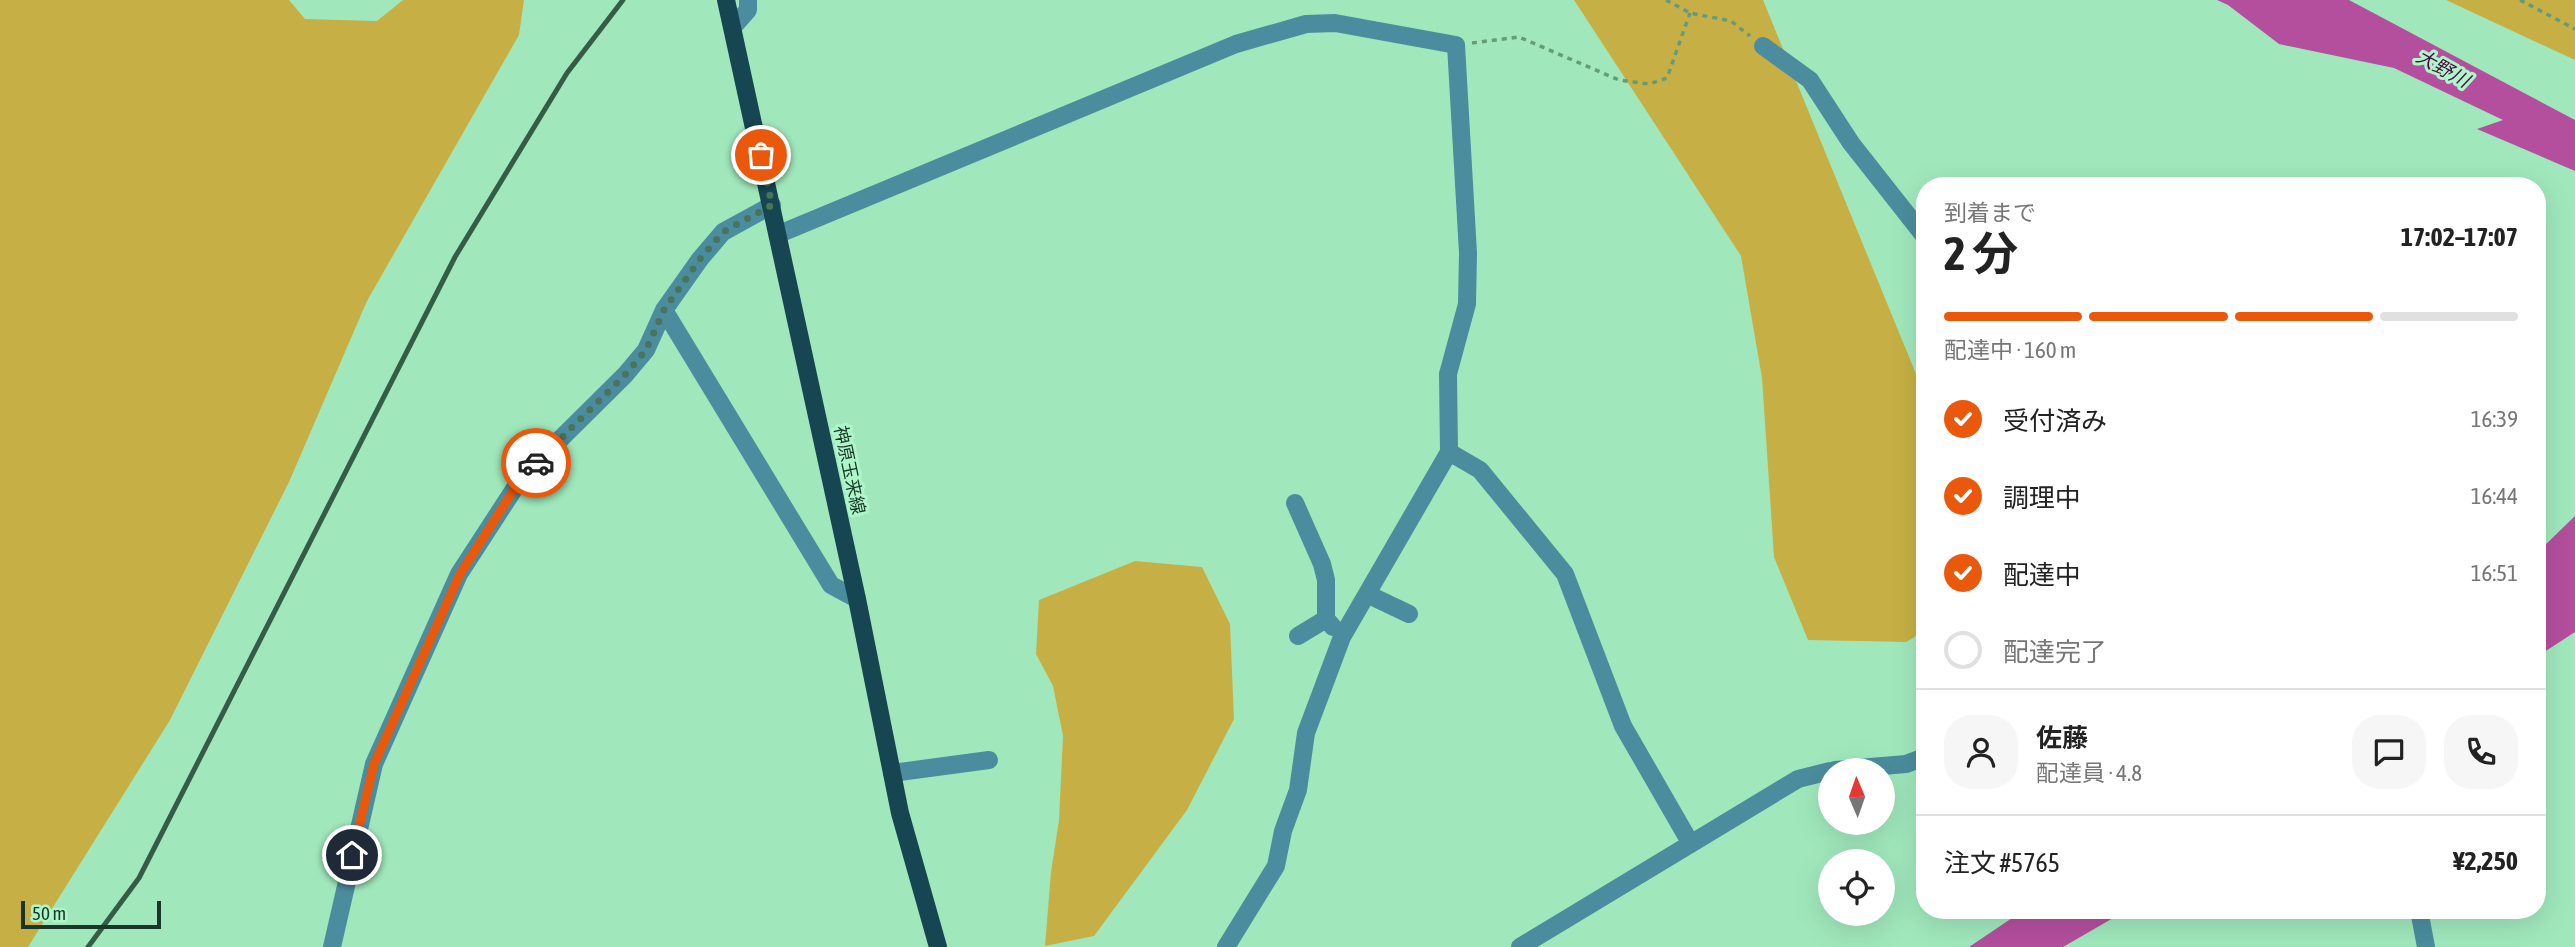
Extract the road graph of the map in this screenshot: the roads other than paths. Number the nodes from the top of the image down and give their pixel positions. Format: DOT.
graph roads {
  1 [pos="726,0"];
  2 [pos="748,0"];
  3 [pos="733,27"];
  4 [pos="1763,46"];
  5 [pos="772,205"];
  6 [pos="1916,226"];
  7 [pos="779,233"];
  8 [pos="664,310"];
  9 [pos="1449,452"];
  10 [pos="1295,503"];
  11 [pos="1367,594"];
  12 [pos="857,599"];
  13 [pos="1409,614"];
  14 [pos="1326,619"];
  15 [pos="1298,636"];
  16 [pos="1342,637"];
  17 [pos="989,760"];
  18 [pos="1916,760"];
  19 [pos="1895,765"];
  20 [pos="892,773"];
  21 [pos="1818,774"];
  22 [pos="1691,844"];
  23 [pos="2421,919"];
  24 [pos="332,947"];
  25 [pos="938,947"];
  26 [pos="1226,947"];
  27 [pos="1520,947"];
  28 [pos="2426,947"];
  1 -- 3 [label="main road, 神原玉来線"];
  2 -- 3 [label="street"];
  3 -- 5 [label="main road, 神原玉来線"];
  4 -- 6 [label="street"];
  5 -- 7 [label="main road, 神原玉来線"];
  5 -- 8 [label="street"];
  7 -- 9 [label="street"];
  7 -- 12 [label="main road, 神原玉来線"];
  8 -- 12 [label="street"];
  8 -- 24 [label="street"];
  9 -- 11 [label="street"];
  9 -- 22 [label="street"];
  10 -- 14 [label="street"];
  11 -- 13 [label="street"];
  11 -- 16 [label="street"];
  12 -- 20 [label="main road, 神原玉来線"];
  14 -- 15 [label="street"];
  14 -- 16 [label="street"];
  16 -- 26 [label="street"];
  17 -- 20 [label="street"];
  18 -- 19 [label="street"];
  20 -- 25 [label="main road, 神原玉来線"];
  21 -- 22 [label="street"];
  22 -- 27 [label="street"];
  23 -- 28 [label="street"];
}
